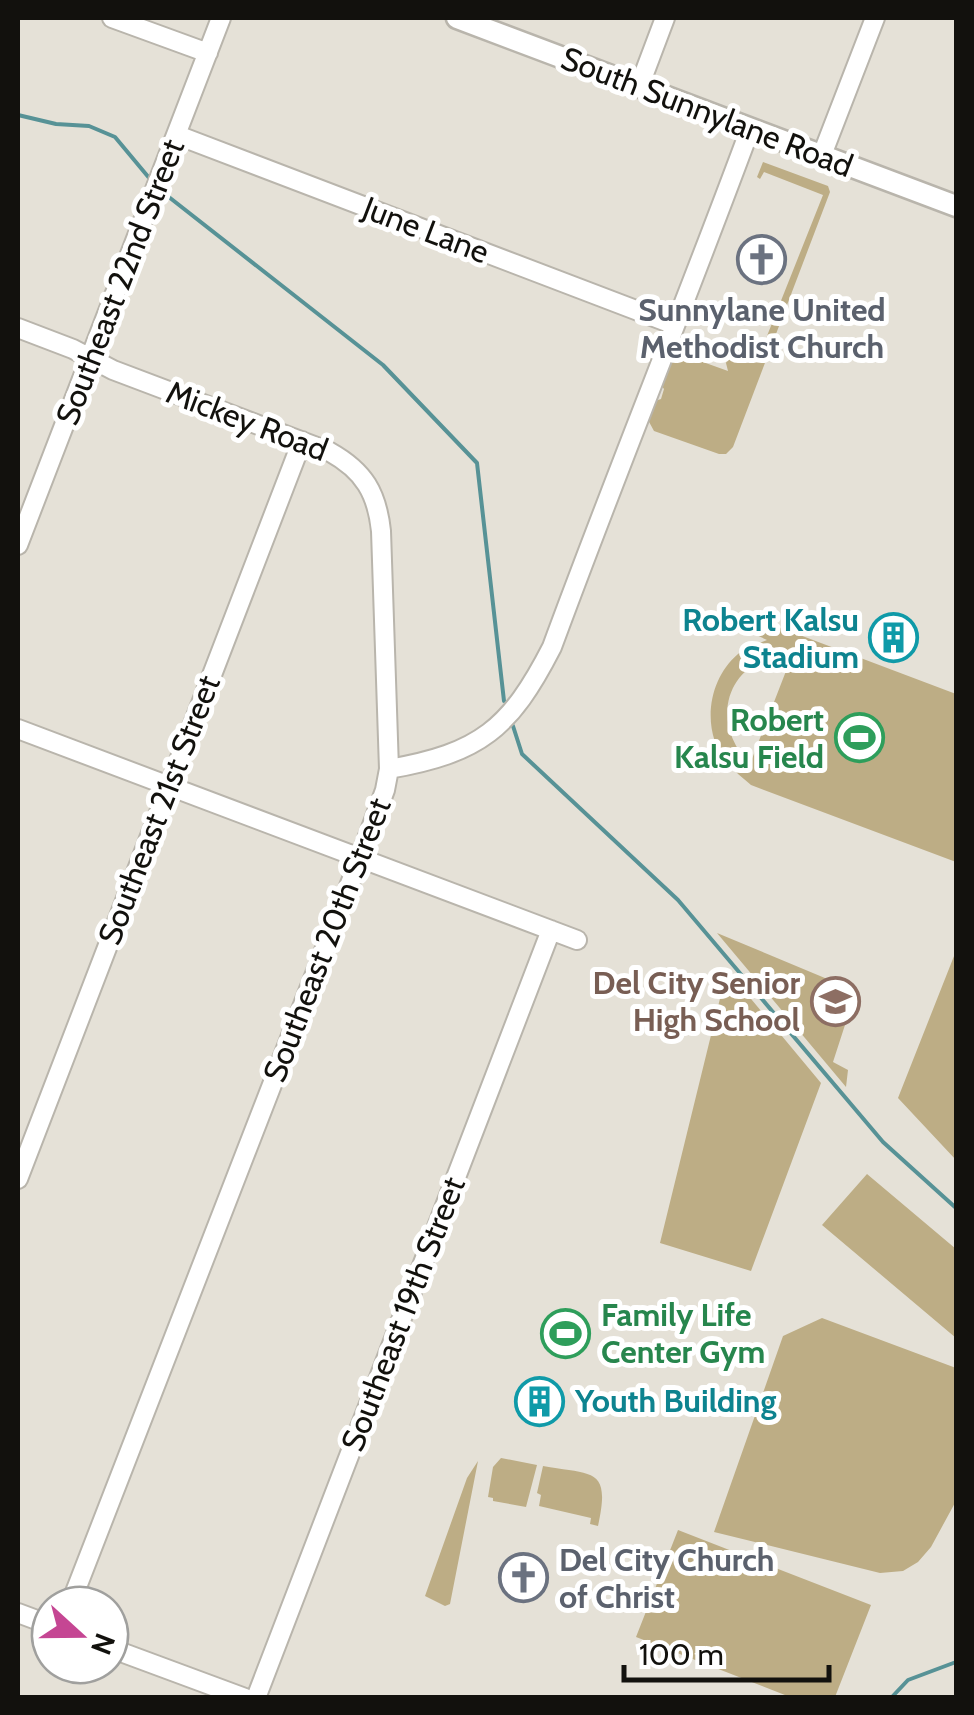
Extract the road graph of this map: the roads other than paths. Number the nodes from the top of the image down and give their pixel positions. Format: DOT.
graph roads {
  1 [pos="112,18"];
  2 [pos="221,18"];
  3 [pos="456,18"];
  4 [pos="665,18"];
  5 [pos="875,18"];
  6 [pos="208,52"];
  7 [pos="639,87"];
  8 [pos="750,128"];
  9 [pos="177,134"];
  10 [pos="822,156"];
  11 [pos="956,206"];
  12 [pos="676,325"];
  13 [pos="18,328"];
  14 [pos="91,358"];
  15 [pos="302,441"];
  16 [pos="18,545"];
  17 [pos="18,729"];
  18 [pos="389,769"];
  19 [pos="168,786"];
  20 [pos="360,858"];
  21 [pos="550,930"];
  22 [pos="577,940"];
  23 [pos="18,1179"];
  24 [pos="78,1585"];
  25 [pos="130,1655"];
  26 [pos="245,1698"];
  27 [pos="256,1698"];
  1 -- 6 [label="street"];
  2 -- 6 [label="street, Southeast 22nd Street"];
  3 -- 7 [label="main road, South Sunnylane Road"];
  4 -- 7 [label="street"];
  5 -- 10 [label="street"];
  6 -- 9 [label="street, Southeast 22nd Street"];
  7 -- 8 [label="main road, South Sunnylane Road"];
  8 -- 10 [label="main road, South Sunnylane Road"];
  8 -- 12 [label="street, Southeast 20th Street"];
  9 -- 12 [label="street, June Lane"];
  9 -- 14 [label="street, Southeast 22nd Street"];
  10 -- 11 [label="main road, South Sunnylane Road"];
  12 -- 18 [label="street, Southeast 20th Street"];
  13 -- 14 [label="street, Mickey Road"];
  14 -- 15 [label="street, Mickey Road"];
  14 -- 16 [label="street, Southeast 22nd Street"];
  15 -- 18 [label="street, Mickey Road"];
  15 -- 19 [label="street, Southeast 21st Street"];
  17 -- 19 [label="street"];
  18 -- 20 [label="street, Southeast 20th Street"];
  19 -- 20 [label="street"];
  19 -- 23 [label="street, Southeast 21st Street"];
  20 -- 21 [label="street"];
  20 -- 24 [label="street, Southeast 20th Street"];
  21 -- 22 [label="street"];
  21 -- 27 [label="street, Southeast 19th Street"];
  25 -- 26 [label="street"];
}
